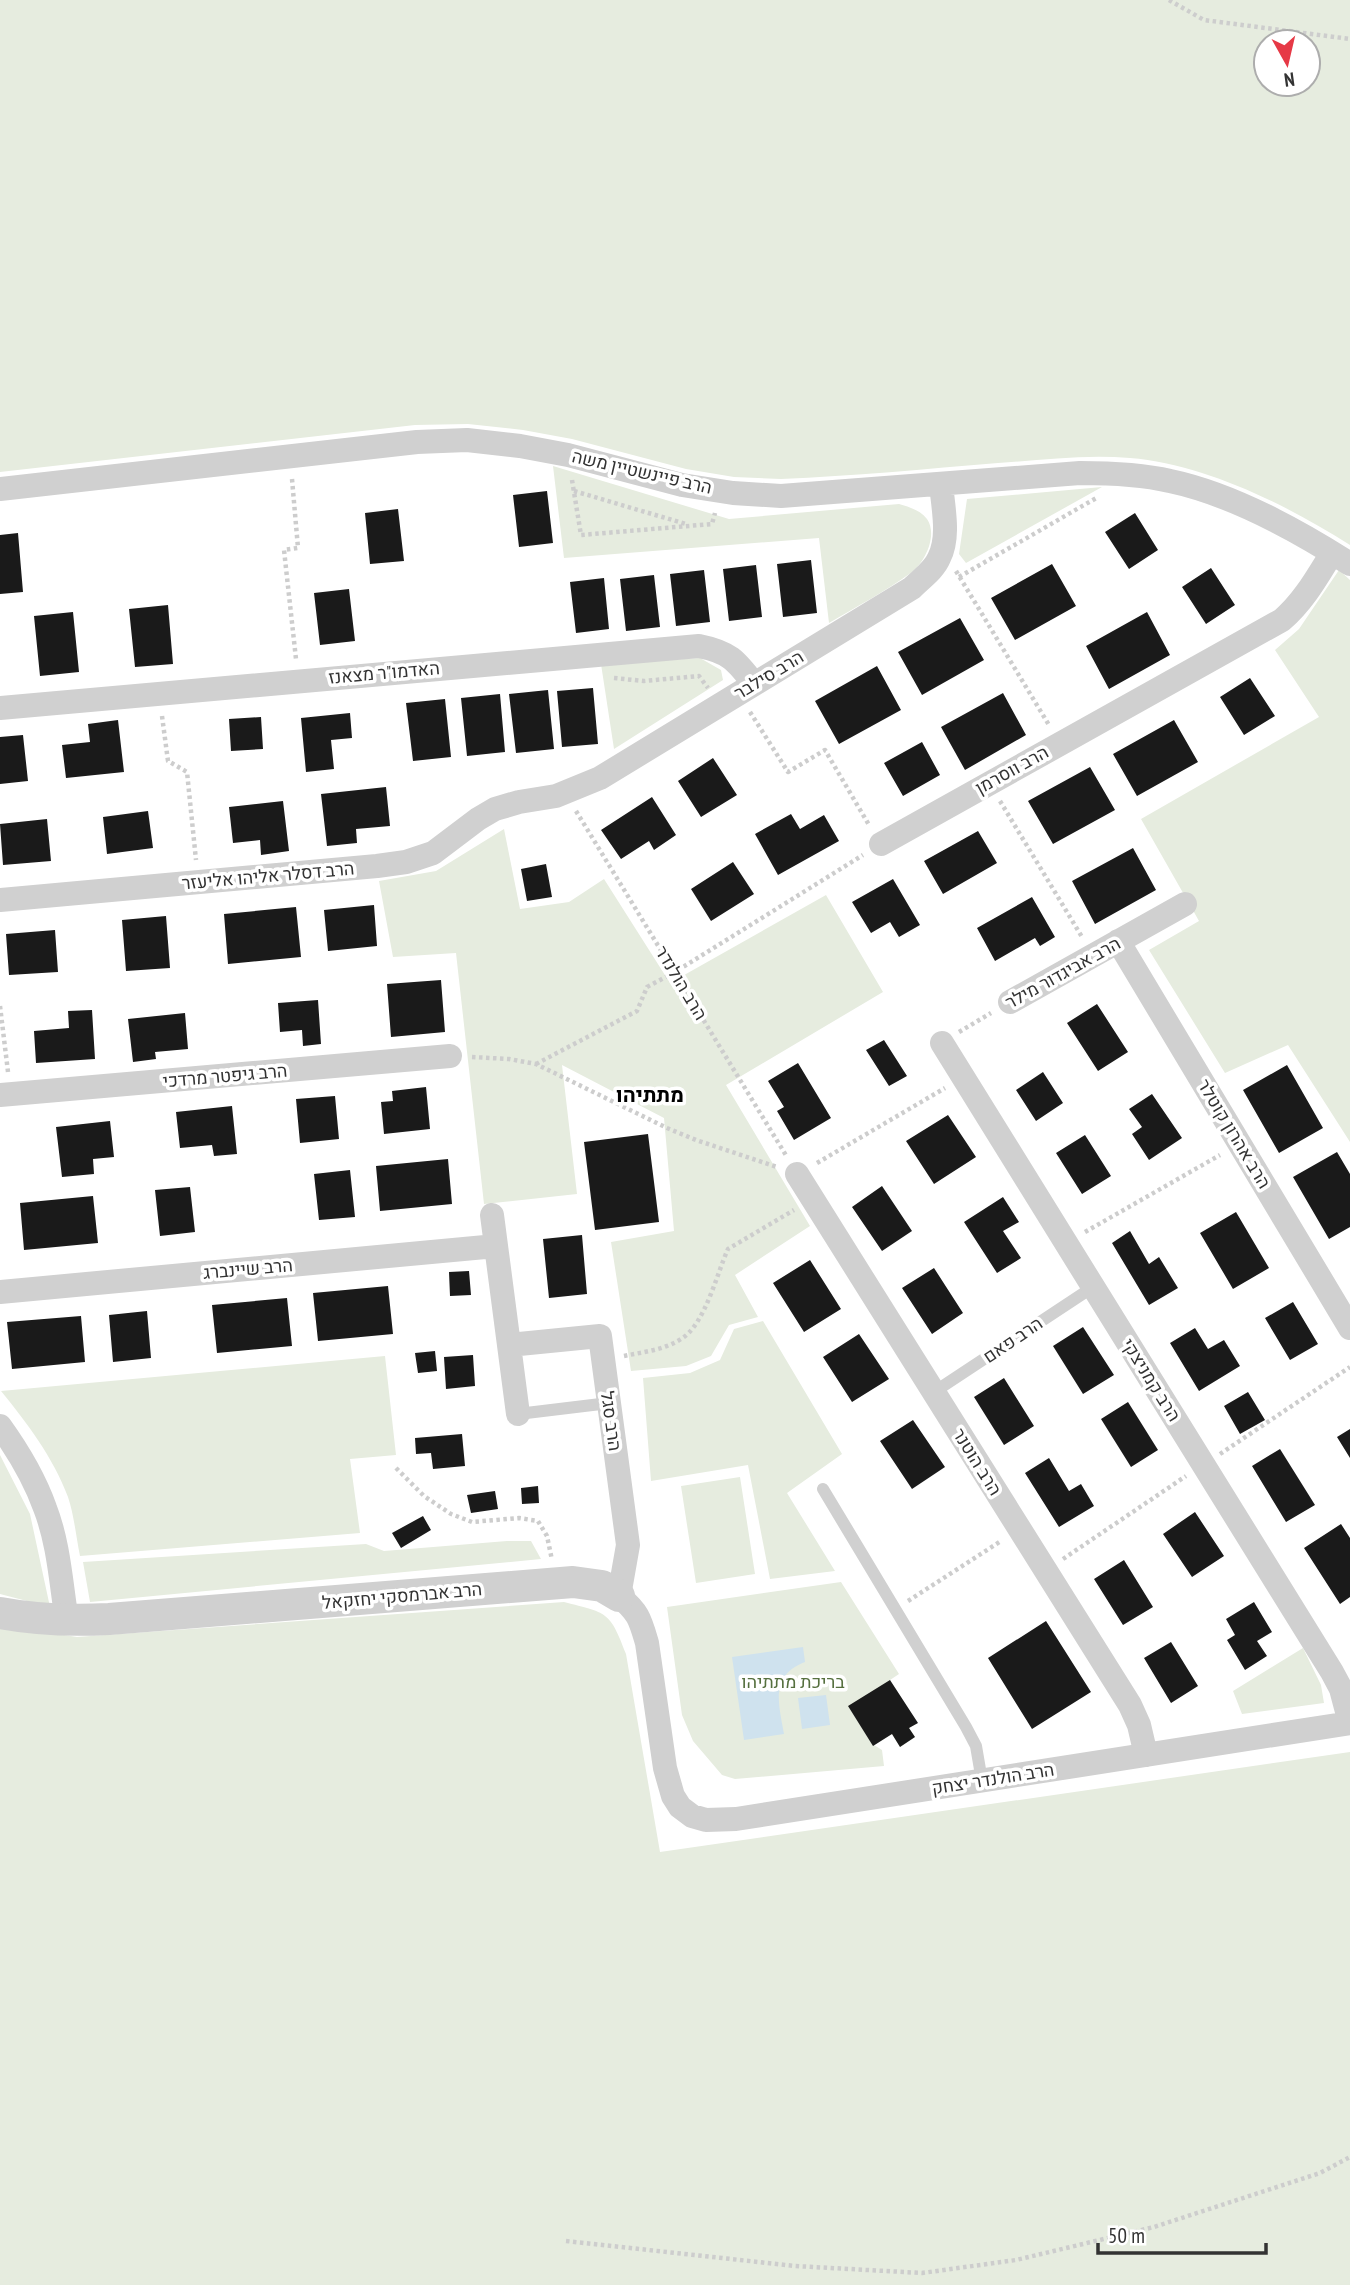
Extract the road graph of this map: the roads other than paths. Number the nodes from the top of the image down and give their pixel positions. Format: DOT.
graph roads {
  1 [pos="941,484"];
  2 [pos="0,488"];
  3 [pos="1341,558"];
  4 [pos="737,694"];
  5 [pos="0,708"];
  6 [pos="519,802"];
  7 [pos="881,844"];
  8 [pos="0,900"];
  9 [pos="1185,904"];
  10 [pos="1118,942"];
  11 [pos="1010,1002"];
  12 [pos="942,1043"];
  13 [pos="450,1056"];
  14 [pos="5,1094"];
  15 [pos="797,1174"];
  16 [pos="492,1215"];
  17 [pos="496,1246"];
  18 [pos="1093,1287"];
  19 [pos="0,1292"];
  20 [pos="1350,1328"];
  21 [pos="509,1345"];
  22 [pos="934,1392"];
  23 [pos="609,1403"];
  24 [pos="518,1414"];
  25 [pos="0,1426"];
  26 [pos="823,1489"];
  27 [pos="619,1596"];
  28 [pos="0,1613"];
  29 [pos="67,1621"];
  30 [pos="1350,1723"];
  31 [pos="1146,1755"];
  32 [pos="665,1768"];
  33 [pos="982,1781"];
  1 -- 2 [label="street, הרב פיינשטיין משה"];
  1 -- 3 [label="street, הרב פיינשטיין משה"];
  1 -- 4 [label="street, הרב סילבר"];
  3 -- 7 [label="street, הרב ווסרמן"];
  4 -- 5 [label="street, האדמו\"ר מצאנז"];
  4 -- 6 [label="street, הרב סילבר"];
  6 -- 8 [label="street, הרב דסלר אליהו אליעזר"];
  9 -- 10 [label="street, הרב אביגדור מילר"];
  10 -- 11 [label="street, הרב אביגדור מילר"];
  10 -- 20 [label="street, הרב אהרון קוטלר"];
  12 -- 18 [label="street, הרב קמניצקי"];
  13 -- 14 [label="street, הרב גיפטר מרדכי"];
  15 -- 22 [label="street, הרב הוטנר"];
  16 -- 17 [label="street"];
  17 -- 19 [label="street, הרב שיינברג"];
  17 -- 21 [label="street"];
  18 -- 22 [label="lane, הרב פאם"];
  18 -- 30 [label="street, הרב קמניצקי"];
  21 -- 23 [label="street, הרב סגל"];
  21 -- 24 [label="street"];
  22 -- 31 [label="street, הרב הוטנר"];
  23 -- 24 [label="lane"];
  23 -- 27 [label="street, הרב סגל"];
  25 -- 29 [label="street"];
  26 -- 33 [label="lane"];
  27 -- 29 [label="street, הרב אברמסקי יחזקאל"];
  27 -- 32 [label="street, הרב אברמסקי יחזקאל"];
  28 -- 29 [label="street, הרב אברמסקי יחזקאל"];
  30 -- 31 [label="street, הרב הולנדר יצחק"];
  31 -- 33 [label="street, הרב הולנדר יצחק"];
  32 -- 33 [label="street, הרב הולנדר יצחק"];
}
